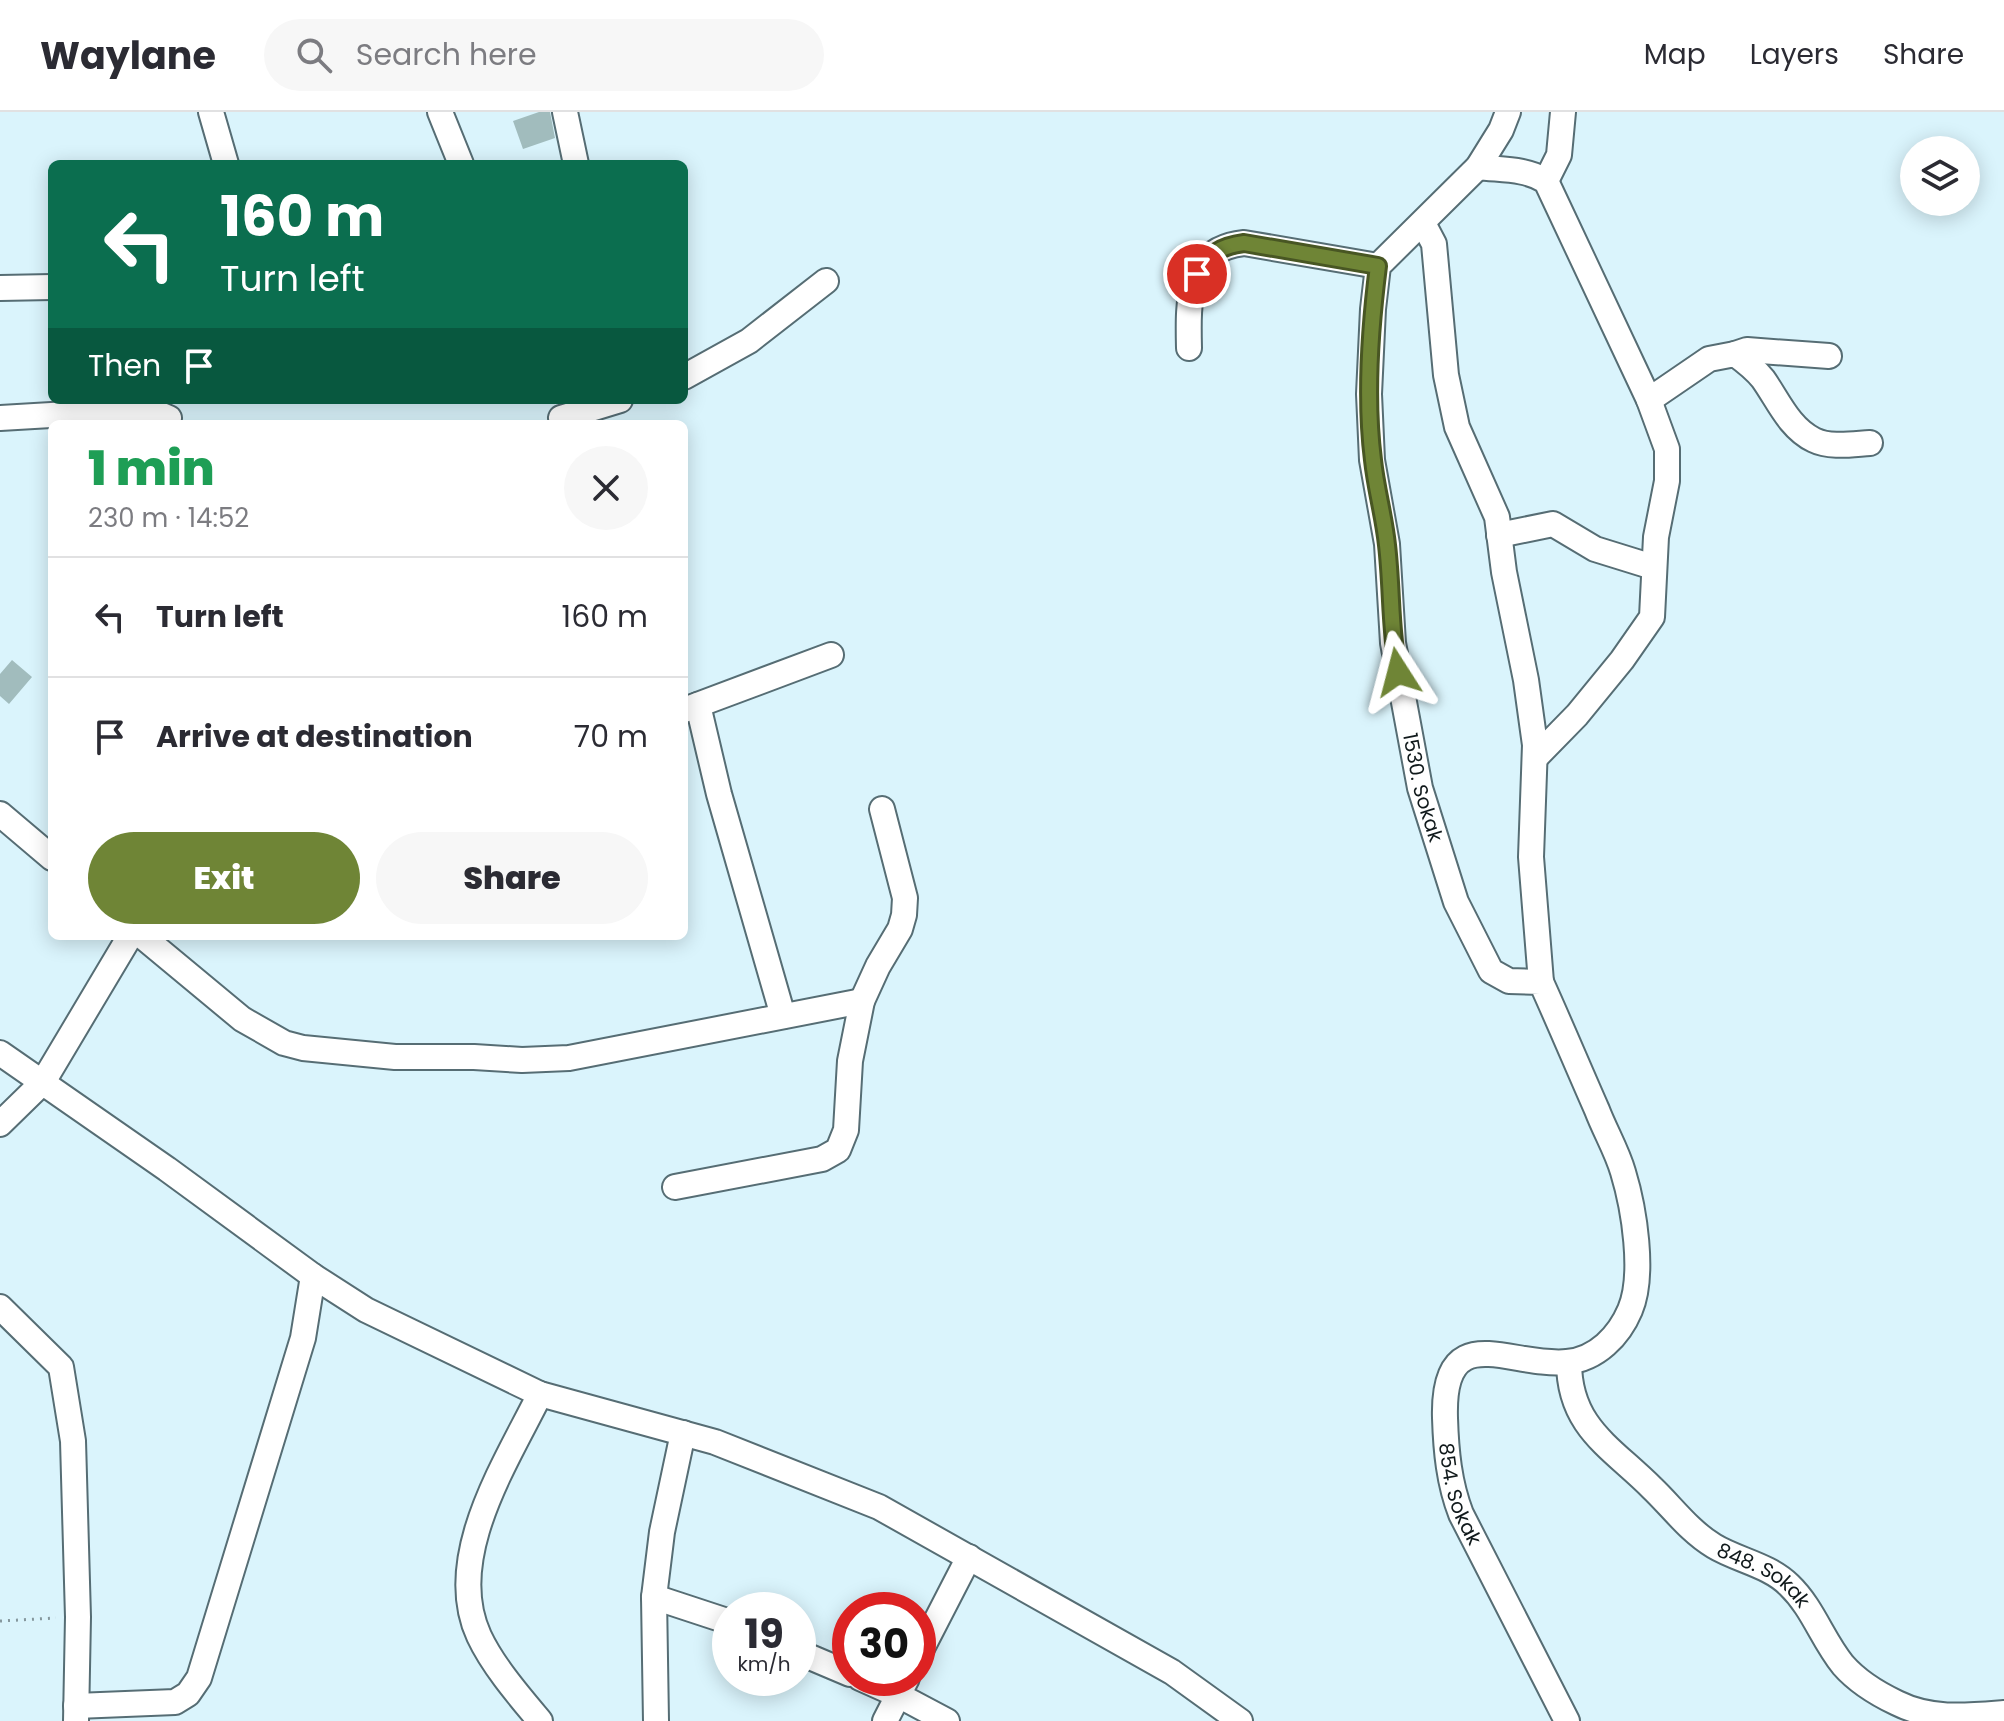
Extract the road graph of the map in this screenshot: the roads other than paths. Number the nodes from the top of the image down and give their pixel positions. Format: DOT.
graph roads {
  1 [pos="211,112"];
  2 [pos="440,112"];
  3 [pos="565,112"];
  4 [pos="1508,112"];
  5 [pos="1563,112"];
  6 [pos="225,160"];
  7 [pos="459,160"];
  8 [pos="575,160"];
  9 [pos="1478,167"];
  10 [pos="1546,181"];
  11 [pos="1423,223"];
  12 [pos="1378,266"];
  13 [pos="826,281"];
  14 [pos="48,287"];
  15 [pos="0,288"];
  16 [pos="1189,348"];
  17 [pos="1735,354"];
  18 [pos="1829,356"];
  19 [pos="688,375"];
  20 [pos="1649,400"];
  21 [pos="603,404"];
  22 [pos="172,414"];
  23 [pos="559,414"];
  24 [pos="0,418"];
  25 [pos="1870,443"];
  26 [pos="1499,535"];
  27 [pos="1653,567"];
  28 [pos="831,655"];
  29 [pos="691,707"];
  30 [pos="1535,758"];
  31 [pos="882,809"];
  32 [pos="0,814"];
  33 [pos="48,855"];
  34 [pos="128,940"];
  35 [pos="147,940"];
  36 [pos="1541,982"];
  37 [pos="862,1001"];
  38 [pos="783,1016"];
  39 [pos="0,1053"];
  40 [pos="43,1082"];
  41 [pos="0,1124"];
  42 [pos="675,1187"];
  43 [pos="313,1276"];
  44 [pos="0,1307"];
  45 [pos="1569,1362"];
  46 [pos="540,1394"];
  47 [pos="683,1433"];
  48 [pos="969,1557"];
  49 [pos="654,1597"];
  50 [pos="712,1616"];
  51 [pos="936,1621"];
  52 [pos="897,1696"];
  53 [pos="915,1696"];
  54 [pos="2004,1713"];
  55 [pos="76,1714"];
  56 [pos="540,1721"];
  57 [pos="656,1721"];
  58 [pos="885,1721"];
  59 [pos="947,1721"];
  60 [pos="1240,1721"];
  61 [pos="1567,1721"];
  1 -- 6 [label="street"];
  2 -- 7 [label="street"];
  3 -- 8 [label="street"];
  4 -- 9 [label="street"];
  5 -- 10 [label="street"];
  9 -- 10 [label="street"];
  9 -- 11 [label="street"];
  10 -- 20 [label="street"];
  11 -- 12 [label="street"];
  11 -- 26 [label="street"];
  12 -- 16 [label="street"];
  12 -- 36 [label="street, 1530. Sokak"];
  13 -- 19 [label="street"];
  14 -- 15 [label="street"];
  17 -- 18 [label="street"];
  17 -- 20 [label="street"];
  17 -- 25 [label="street"];
  20 -- 27 [label="street"];
  21 -- 23 [label="street"];
  22 -- 24 [label="street"];
  26 -- 27 [label="street"];
  26 -- 30 [label="street"];
  27 -- 30 [label="street"];
  28 -- 29 [label="street"];
  29 -- 38 [label="street"];
  30 -- 36 [label="street"];
  31 -- 37 [label="street"];
  32 -- 33 [label="street"];
  34 -- 40 [label="street"];
  35 -- 38 [label="street"];
  36 -- 45 [label="street"];
  37 -- 38 [label="street"];
  37 -- 42 [label="street"];
  39 -- 40 [label="street"];
  40 -- 41 [label="street"];
  40 -- 43 [label="street"];
  43 -- 46 [label="street"];
  43 -- 55 [label="street"];
  44 -- 55 [label="street"];
  45 -- 54 [label="street, 848. Sokak"];
  45 -- 61 [label="street, 854. Sokak"];
  46 -- 47 [label="street"];
  46 -- 56 [label="street"];
  47 -- 48 [label="street"];
  47 -- 49 [label="street"];
  48 -- 51 [label="street"];
  48 -- 60 [label="street"];
  49 -- 50 [label="street"];
  49 -- 57 [label="street"];
  52 -- 58 [label="street"];
  53 -- 59 [label="street"];
}
